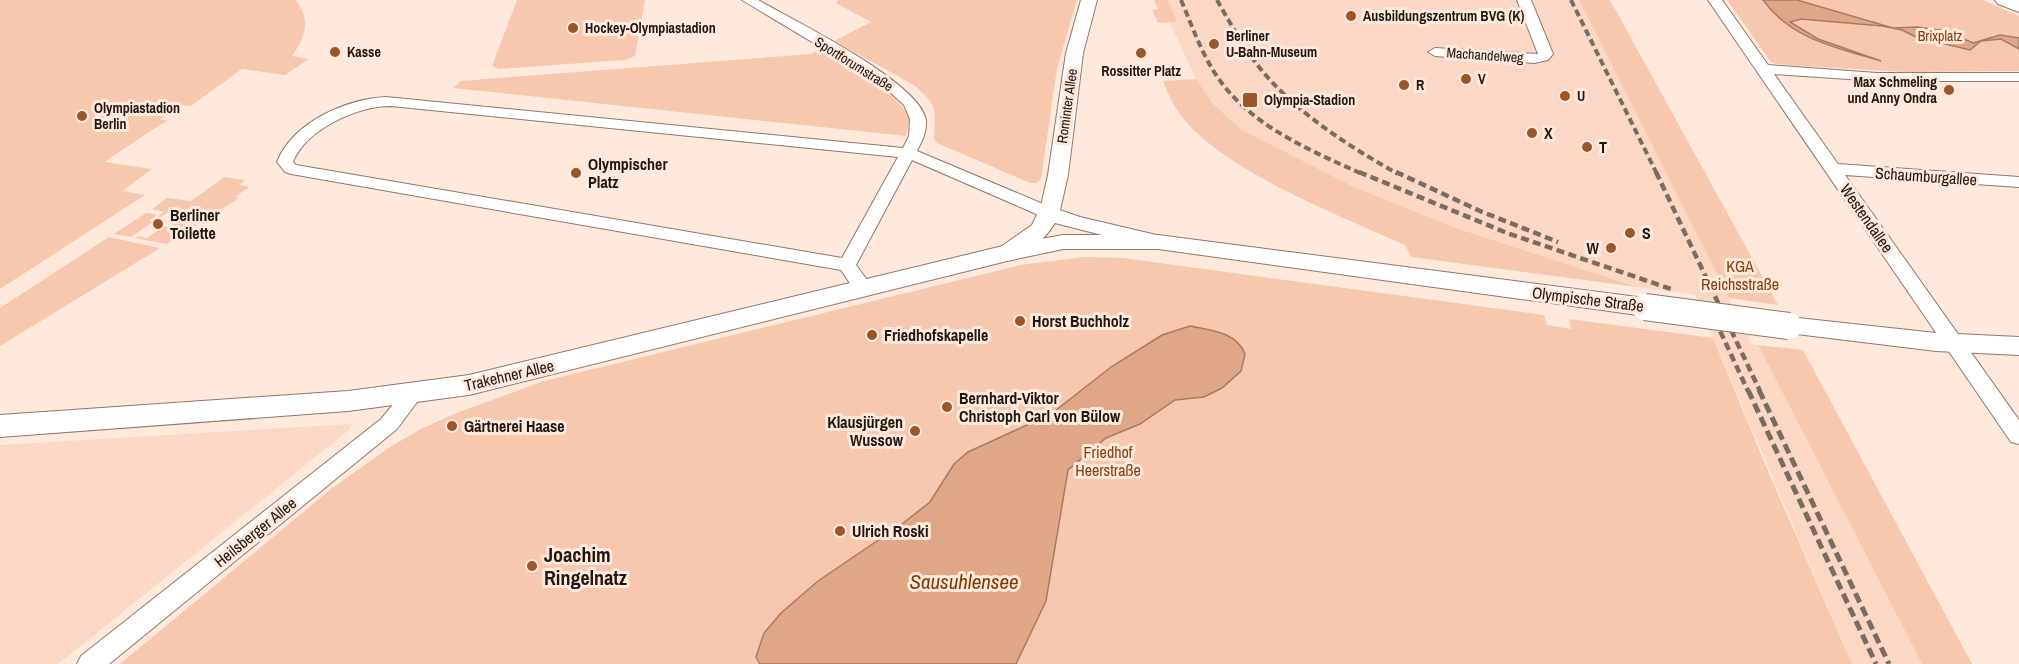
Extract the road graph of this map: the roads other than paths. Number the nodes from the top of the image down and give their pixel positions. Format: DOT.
graph roads {
  1 [pos="749,0"];
  2 [pos="1089,0"];
  3 [pos="1524,0"];
  4 [pos="1715,0"];
  5 [pos="2004,0"];
  6 [pos="2019,7"];
  7 [pos="1435,52"];
  8 [pos="1763,69"];
  9 [pos="2019,77"];
  10 [pos="909,153"];
  11 [pos="1833,169"];
  12 [pos="2019,182"];
  13 [pos="1049,213"];
  14 [pos="1158,242"];
  15 [pos="1006,253"];
  16 [pos="848,264"];
  17 [pos="864,288"];
  18 [pos="1955,343"];
  19 [pos="2019,346"];
  20 [pos="413,394"];
  21 [pos="0,426"];
  22 [pos="2019,435"];
  23 [pos="90,664"];
  1 -- 10 [label="street, Sportforumstraße"];
  2 -- 13 [label="street, Rominter Allee"];
  3 -- 7 [label="street, Machandelweg"];
  4 -- 8 [label="street, Westendallee"];
  5 -- 6 [label="main road"];
  8 -- 9 [label="street"];
  8 -- 11 [label="street, Westendallee"];
  10 -- 13 [label="street"];
  10 -- 16 [label="street"];
  10 -- 16 [label="street"];
  11 -- 12 [label="street, Schaumburgallee"];
  11 -- 18 [label="street, Westendallee"];
  13 -- 14 [label="street, Olympische Straße"];
  13 -- 15 [label="street"];
  14 -- 15 [label="main road, Olympische Straße"];
  14 -- 18 [label="main road, Olympische Straße, bridge"];
  15 -- 17 [label="main road, Trakehner Allee"];
  16 -- 17 [label="street"];
  17 -- 20 [label="main road, Trakehner Allee"];
  18 -- 19 [label="main road, Olympische Straße"];
  18 -- 22 [label="street, Westendallee"];
  20 -- 21 [label="main road, Trakehner Allee"];
  20 -- 23 [label="street, Heilsberger Allee"];
}
